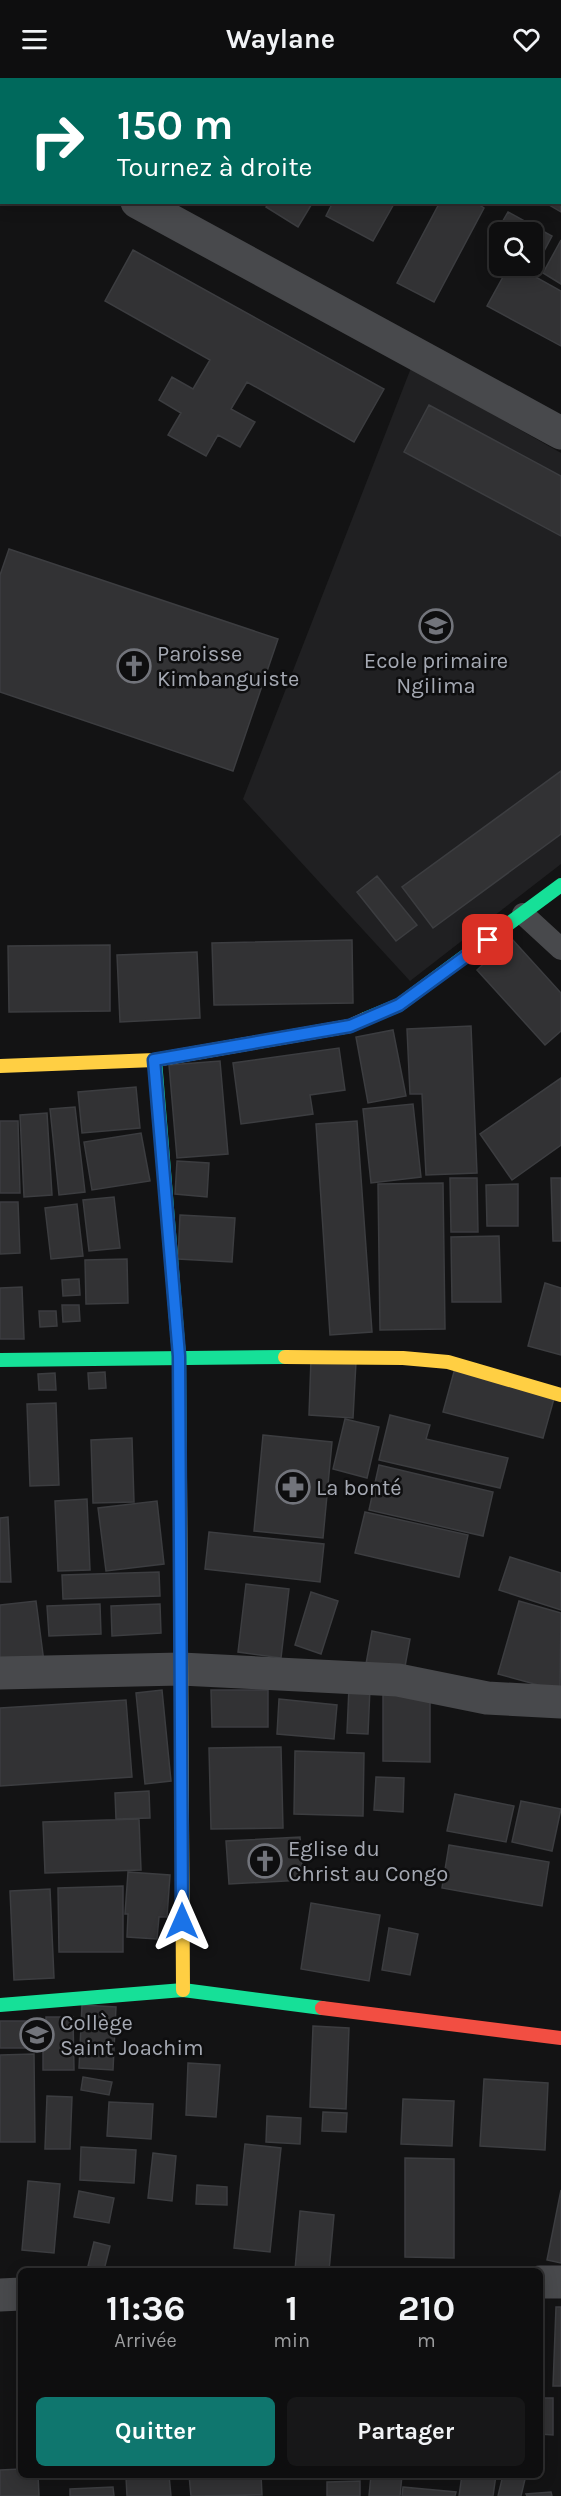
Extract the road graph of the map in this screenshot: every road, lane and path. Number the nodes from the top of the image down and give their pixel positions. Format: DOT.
graph roads {
  1 [pos="141,204"];
  2 [pos="561,433"];
  3 [pos="561,885"];
  4 [pos="523,914"];
  5 [pos="561,949"];
  6 [pos="154,1060"];
  7 [pos="0,1066"];
  8 [pos="179,1356"];
  9 [pos="0,1360"];
  10 [pos="561,1395"];
  11 [pos="182,1669"];
  12 [pos="0,1673"];
  13 [pos="561,1702"];
  14 [pos="183,1990"];
  15 [pos="0,2005"];
  16 [pos="561,2038"];
  17 [pos="543,2282"];
  18 [pos="561,2282"];
  19 [pos="0,2295"];
  20 [pos="18,2295"];
  1 -- 2 [label="street"];
  3 -- 4 [label="street"];
  4 -- 5 [label="lane"];
  4 -- 6 [label="street"];
  6 -- 7 [label="street"];
  6 -- 8 [label="street"];
  8 -- 9 [label="street"];
  8 -- 10 [label="street"];
  8 -- 11 [label="street"];
  11 -- 12 [label="street"];
  11 -- 13 [label="street"];
  11 -- 14 [label="street"];
  14 -- 15 [label="street"];
  14 -- 16 [label="street"];
  17 -- 18 [label="street"];
  19 -- 20 [label="street"];
}
